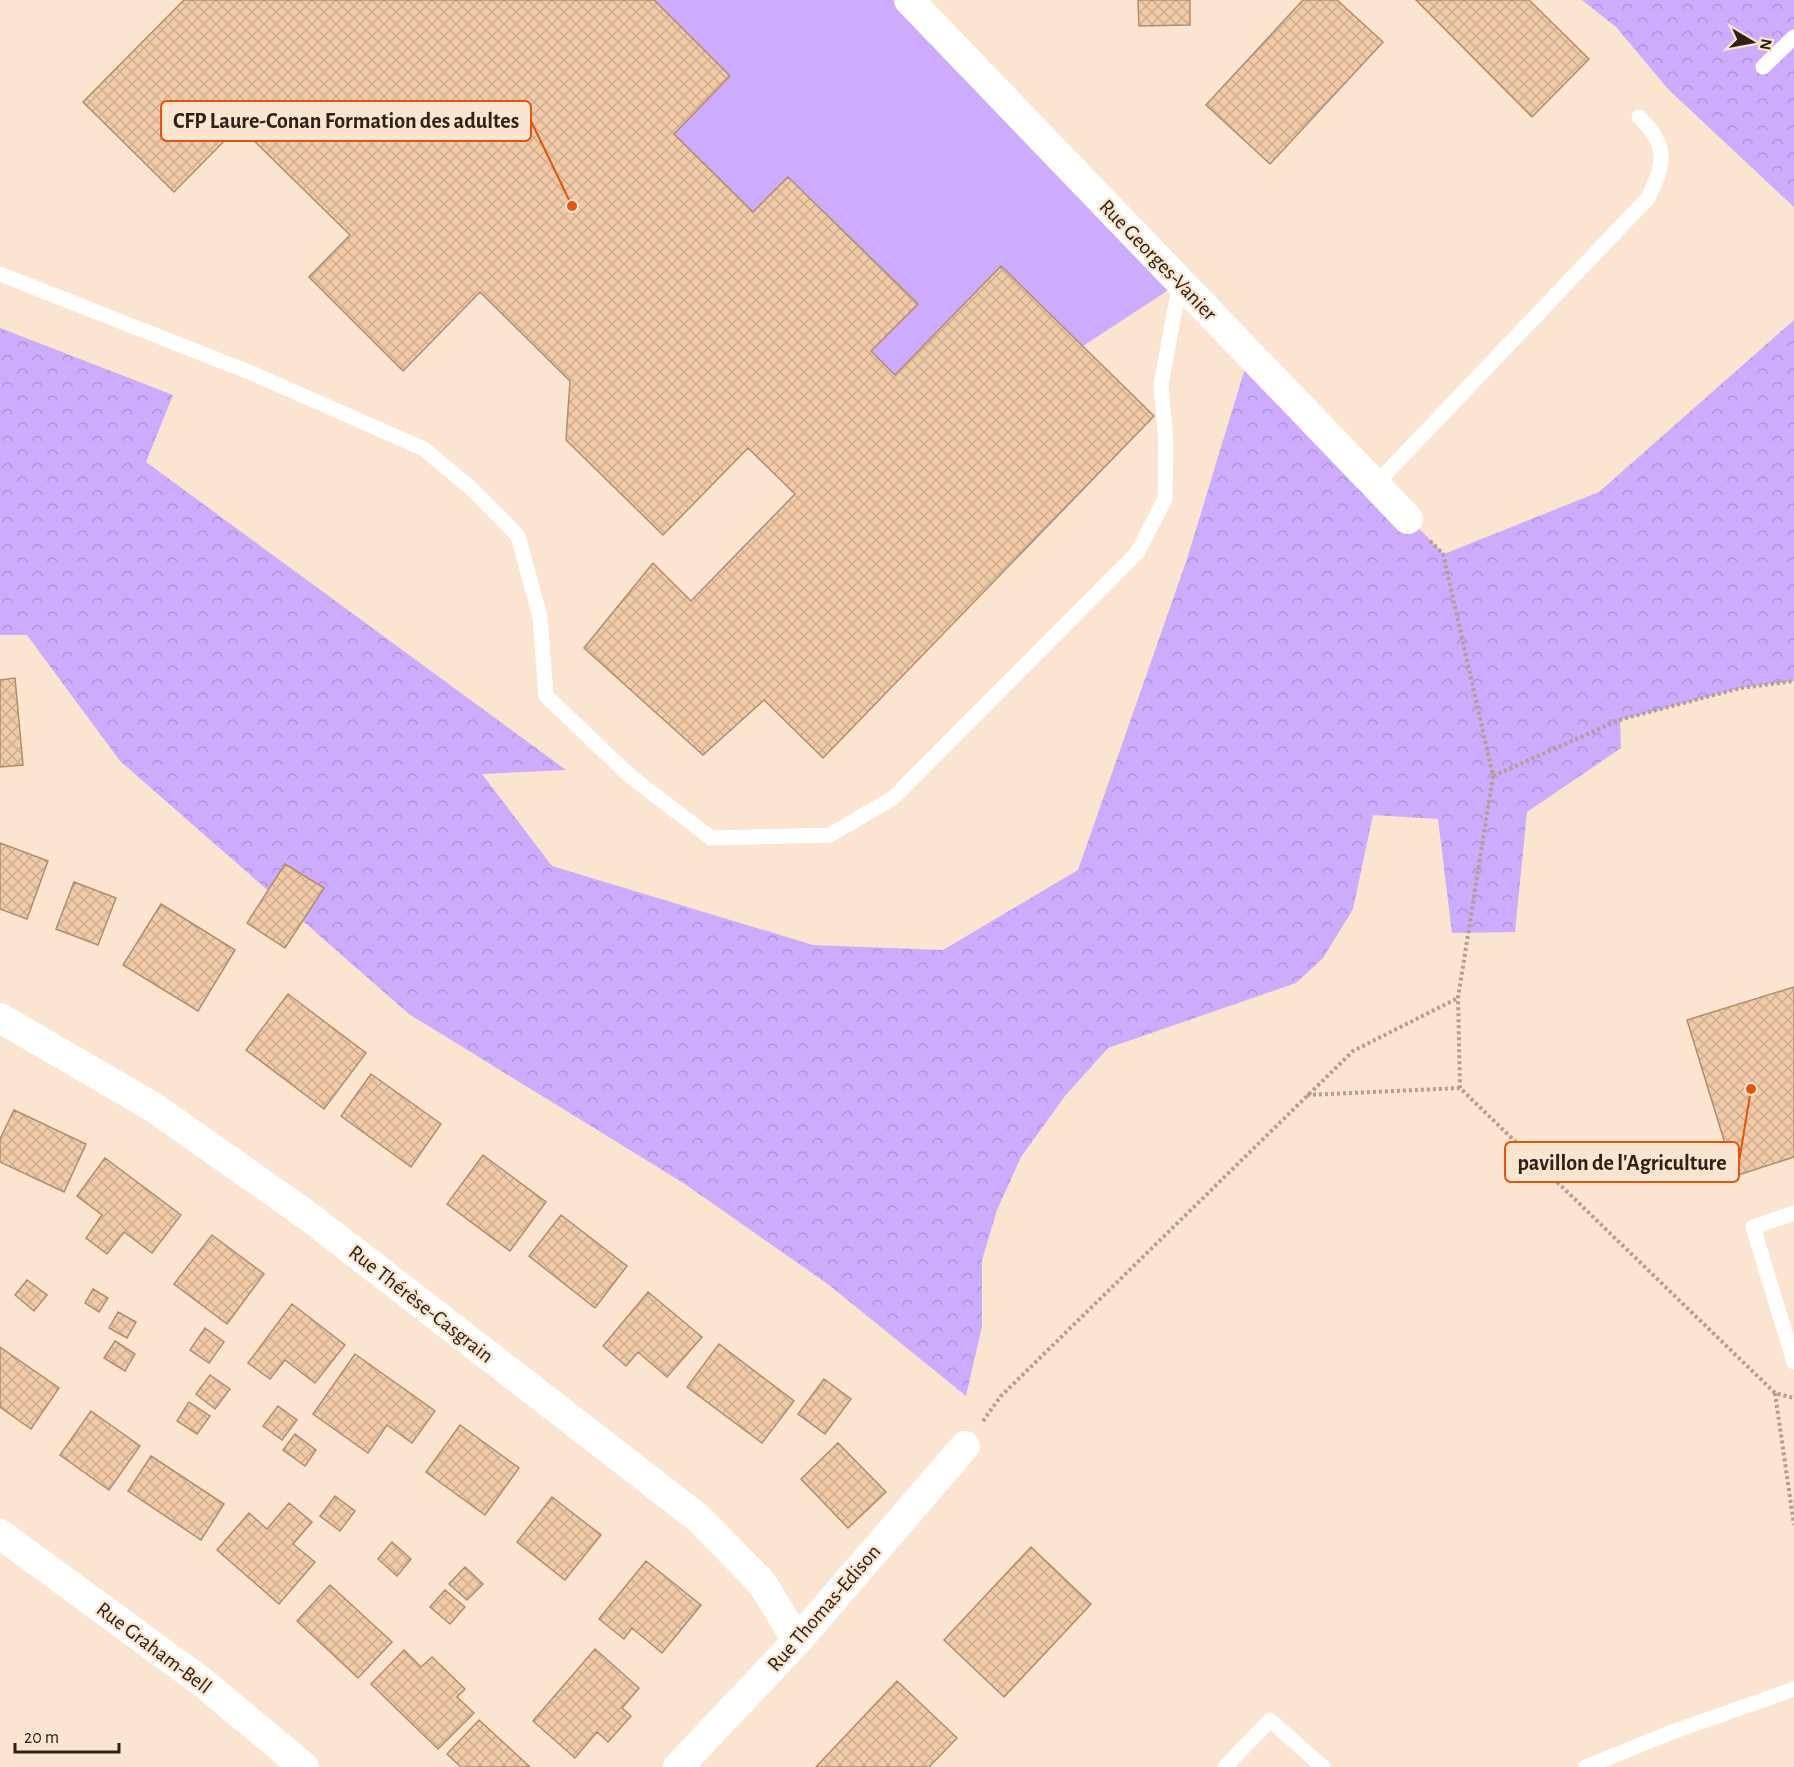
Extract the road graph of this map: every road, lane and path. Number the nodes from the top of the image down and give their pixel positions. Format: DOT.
graph roads {
  1 [pos="909,0"];
  2 [pos="1794,37"];
  3 [pos="1763,67"];
  4 [pos="1639,117"];
  5 [pos="0,274"];
  6 [pos="1180,282"];
  7 [pos="1375,485"];
  8 [pos="1408,519"];
  9 [pos="1794,681"];
  10 [pos="1494,776"];
  11 [pos="1458,998"];
  12 [pos="0,1018"];
  13 [pos="1460,1088"];
  14 [pos="1307,1095"];
  15 [pos="1794,1213"];
  16 [pos="1794,1362"];
  17 [pos="1775,1393"];
  18 [pos="1794,1398"];
  19 [pos="965,1446"];
  20 [pos="1794,1525"];
  21 [pos="0,1534"];
  22 [pos="797,1641"];
  23 [pos="1794,1689"];
  24 [pos="304,1767"];
  25 [pos="678,1767"];
  26 [pos="1225,1767"];
  27 [pos="1323,1767"];
  28 [pos="1586,1767"];
  1 -- 6 [label="street, Rue Georges-Vanier"];
  2 -- 3 [label="lane"];
  4 -- 7 [label="lane"];
  5 -- 6 [label="lane"];
  6 -- 7 [label="street, Rue Georges-Vanier"];
  7 -- 8 [label="street, Rue Georges-Vanier"];
  8 -- 10 [label="path"];
  9 -- 10 [label="path"];
  10 -- 11 [label="path"];
  11 -- 13 [label="path"];
  11 -- 14 [label="path"];
  12 -- 22 [label="street, Rue Thérèse-Casgrain"];
  13 -- 14 [label="path"];
  13 -- 17 [label="path"];
  14 -- 19 [label="path"];
  15 -- 16 [label="lane"];
  17 -- 18 [label="path"];
  17 -- 20 [label="path"];
  19 -- 22 [label="street, Rue Thomas-Edison"];
  21 -- 24 [label="street, Rue Graham-Bell"];
  22 -- 25 [label="street, Rue Thomas-Edison"];
  23 -- 28 [label="lane"];
  26 -- 27 [label="lane"];
}
